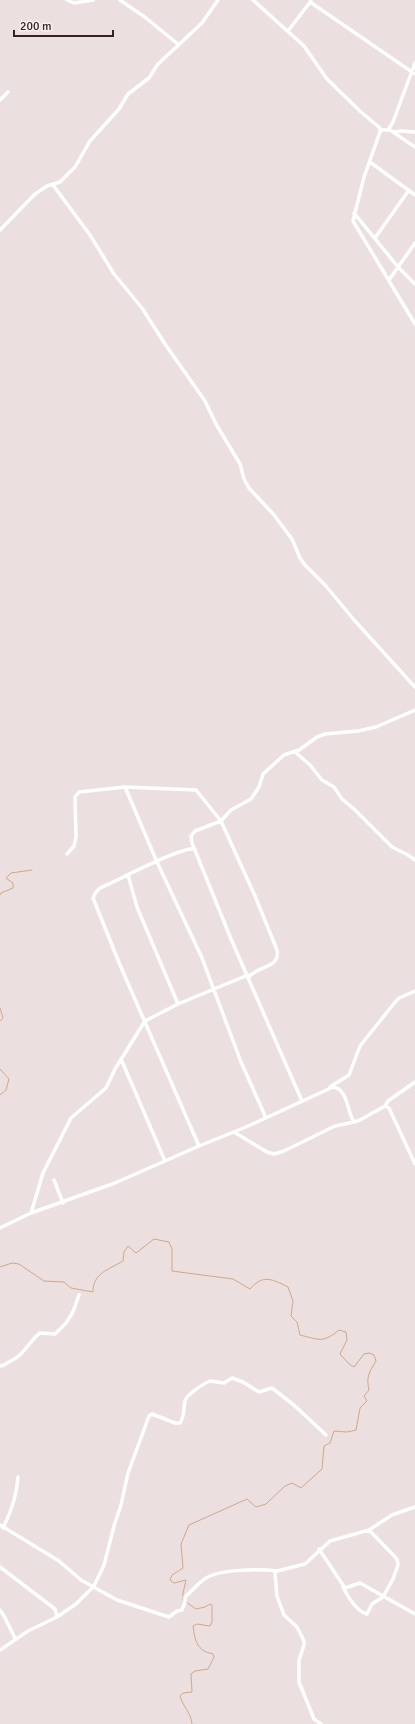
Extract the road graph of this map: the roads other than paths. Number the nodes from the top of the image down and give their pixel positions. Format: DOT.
graph roads {
  1 [pos="67,0"];
  2 [pos="93,0"];
  3 [pos="120,0"];
  4 [pos="218,0"];
  5 [pos="253,0"];
  6 [pos="311,1"];
  7 [pos="288,31"];
  8 [pos="179,45"];
  9 [pos="415,63"];
  10 [pos="414,73"];
  11 [pos="8,92"];
  12 [pos="0,100"];
  13 [pos="380,130"];
  14 [pos="388,130"];
  15 [pos="394,132"];
  16 [pos="415,132"];
  17 [pos="415,147"];
  18 [pos="370,162"];
  19 [pos="53,185"];
  20 [pos="409,190"];
  21 [pos="415,195"];
  22 [pos="354,213"];
  23 [pos="0,230"];
  24 [pos="375,238"];
  25 [pos="415,243"];
  26 [pos="398,267"];
  27 [pos="389,280"];
  28 [pos="415,284"];
  29 [pos="415,324"];
  30 [pos="415,687"];
  31 [pos="415,710"];
  32 [pos="294,751"];
  33 [pos="125,787"];
  34 [pos="221,821"];
  35 [pos="195,850"];
  36 [pos="67,854"];
  37 [pos="415,860"];
  38 [pos="156,862"];
  39 [pos="128,876"];
  40 [pos="249,976"];
  41 [pos="214,990"];
  42 [pos="415,991"];
  43 [pos="178,1004"];
  44 [pos="145,1021"];
  45 [pos="121,1059"];
  46 [pos="415,1082"];
  47 [pos="329,1088"];
  48 [pos="302,1101"];
  49 [pos="385,1106"];
  50 [pos="266,1118"];
  51 [pos="354,1122"];
  52 [pos="234,1132"];
  53 [pos="199,1146"];
  54 [pos="165,1161"];
  55 [pos="415,1164"];
  56 [pos="54,1180"];
  57 [pos="63,1202"];
  58 [pos="32,1213"];
  59 [pos="0,1228"];
  60 [pos="79,1295"];
  61 [pos="0,1366"];
  62 [pos="326,1435"];
  63 [pos="18,1477"];
  64 [pos="415,1507"];
  65 [pos="2,1526"];
  66 [pos="369,1530"];
  67 [pos="319,1550"];
  68 [pos="0,1567"];
  69 [pos="277,1571"];
  70 [pos="94,1586"];
  71 [pos="343,1587"];
  72 [pos="383,1597"];
  73 [pos="0,1610"];
  74 [pos="415,1614"];
  75 [pos="57,1617"];
  76 [pos="15,1638"];
  77 [pos="0,1650"];
  78 [pos="322,1724"];
  1 -- 2 [label="street"];
  3 -- 8 [label="street"];
  4 -- 8 [label="street"];
  5 -- 7 [label="street"];
  6 -- 7 [label="street"];
  6 -- 10 [label="street"];
  7 -- 13 [label="street"];
  8 -- 19 [label="street"];
  9 -- 10 [label="street"];
  10 -- 14 [label="street"];
  11 -- 12 [label="street"];
  13 -- 14 [label="street"];
  13 -- 18 [label="street"];
  14 -- 15 [label="street"];
  15 -- 16 [label="street"];
  15 -- 17 [label="street"];
  18 -- 20 [label="street"];
  18 -- 22 [label="street"];
  19 -- 23 [label="street"];
  19 -- 30 [label="street"];
  20 -- 21 [label="street"];
  20 -- 24 [label="street"];
  22 -- 24 [label="street"];
  22 -- 27 [label="street"];
  24 -- 26 [label="street"];
  25 -- 26 [label="street"];
  26 -- 27 [label="street"];
  26 -- 28 [label="street"];
  27 -- 29 [label="street"];
  31 -- 32 [label="street"];
  32 -- 34 [label="street"];
  32 -- 37 [label="street"];
  33 -- 34 [label="street"];
  33 -- 36 [label="street"];
  33 -- 38 [label="street"];
  34 -- 35 [label="street"];
  34 -- 40 [label="street"];
  35 -- 38 [label="street"];
  35 -- 40 [label="street"];
  38 -- 39 [label="street"];
  38 -- 41 [label="street"];
  39 -- 43 [label="street"];
  39 -- 44 [label="street"];
  40 -- 41 [label="street"];
  40 -- 48 [label="street"];
  41 -- 43 [label="street"];
  41 -- 50 [label="street"];
  42 -- 47 [label="street"];
  43 -- 44 [label="street"];
  44 -- 45 [label="street"];
  44 -- 53 [label="street"];
  45 -- 54 [label="street"];
  45 -- 58 [label="street"];
  46 -- 49 [label="street"];
  47 -- 48 [label="street"];
  47 -- 51 [label="street"];
  48 -- 50 [label="street"];
  49 -- 51 [label="street"];
  49 -- 55 [label="street"];
  50 -- 52 [label="street"];
  51 -- 52 [label="street"];
  52 -- 53 [label="street"];
  53 -- 54 [label="street"];
  54 -- 57 [label="street"];
  56 -- 57 [label="street"];
  57 -- 58 [label="street"];
  58 -- 59 [label="street"];
  60 -- 61 [label="street"];
  62 -- 70 [label="street"];
  63 -- 65 [label="street"];
  64 -- 66 [label="street"];
  65 -- 70 [label="street"];
  66 -- 67 [label="street"];
  66 -- 72 [label="street"];
  67 -- 69 [label="street"];
  67 -- 71 [label="street"];
  68 -- 75 [label="street"];
  69 -- 70 [label="street"];
  69 -- 78 [label="street"];
  70 -- 75 [label="street"];
  71 -- 72 [label="street"];
  71 -- 72 [label="street"];
  72 -- 74 [label="street"];
  73 -- 76 [label="street"];
  75 -- 76 [label="street"];
  76 -- 77 [label="street"];
}
